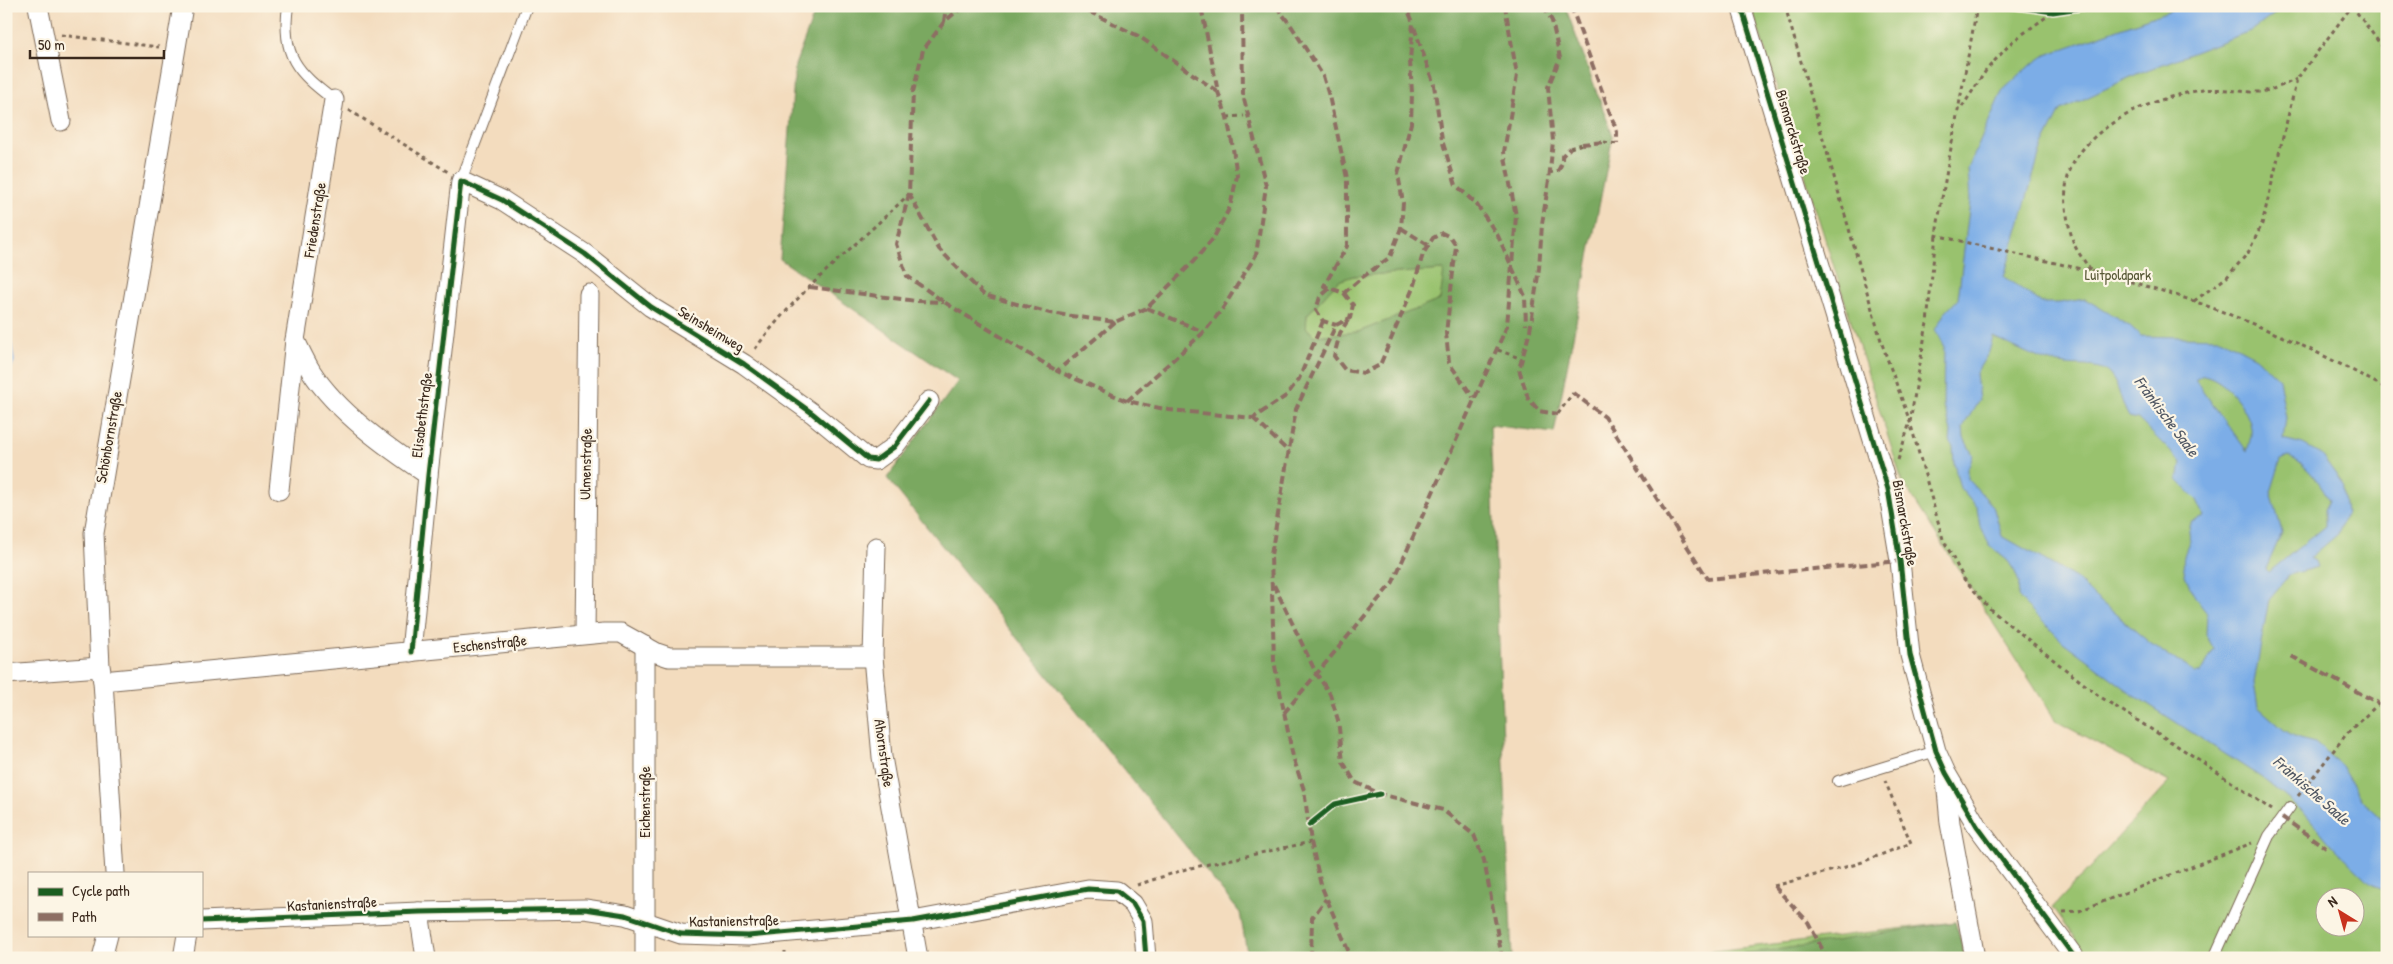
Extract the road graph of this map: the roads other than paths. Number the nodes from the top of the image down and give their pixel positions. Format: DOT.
graph roads {
  1 [pos="38,6"];
  2 [pos="183,6"];
  3 [pos="288,6"];
  4 [pos="527,6"];
  5 [pos="1742,6"];
  6 [pos="334,100"];
  7 [pos="61,121"];
  8 [pos="461,181"];
  9 [pos="588,294"];
  10 [pos="295,340"];
  11 [pos="929,401"];
  12 [pos="428,475"];
  13 [pos="279,490"];
  14 [pos="876,547"];
  15 [pos="585,634"];
  16 [pos="645,646"];
  17 [pos="411,652"];
  18 [pos="873,658"];
  19 [pos="6,674"];
  20 [pos="101,674"];
  21 [pos="1936,751"];
  22 [pos="1946,773"];
  23 [pos="1838,781"];
  24 [pos="2290,807"];
  25 [pos="115,872"];
  26 [pos="419,912"];
  27 [pos="202,921"];
  28 [pos="913,921"];
  29 [pos="645,922"];
  30 [pos="108,936"];
  31 [pos="187,936"];
  32 [pos="102,958"];
  33 [pos="183,958"];
  34 [pos="426,958"];
  35 [pos="645,958"];
  36 [pos="918,958"];
  37 [pos="1146,958"];
  38 [pos="1975,958"];
  39 [pos="2075,958"];
  40 [pos="2214,958"];
  1 -- 7 [label="street"];
  2 -- 20 [label="street, Schönbornstraße"];
  3 -- 6 [label="lane"];
  4 -- 8 [label="lane"];
  5 -- 21 [label="street, Bismarckstraße"];
  6 -- 10 [label="street, Friedenstraße"];
  8 -- 11 [label="street, Seinsheimweg"];
  8 -- 12 [label="street, Elisabethstraße"];
  9 -- 15 [label="street, Ulmenstraße"];
  10 -- 12 [label="street"];
  10 -- 13 [label="street, Friedenstraße"];
  12 -- 17 [label="street, Elisabethstraße"];
  14 -- 18 [label="street, Ahornstraße"];
  15 -- 16 [label="street, Eschenstraße"];
  15 -- 17 [label="street, Eschenstraße"];
  16 -- 18 [label="street, Eschenstraße"];
  16 -- 29 [label="street, Eichenstraße"];
  17 -- 20 [label="street, Eschenstraße"];
  18 -- 28 [label="street, Ahornstraße"];
  19 -- 20 [label="street, Eschenstraße"];
  20 -- 25 [label="street, Schönbornstraße"];
  21 -- 22 [label="street, Bismarckstraße"];
  21 -- 23 [label="lane"];
  22 -- 38 [label="street, Bismarckstraße"];
  22 -- 39 [label="street, Bismarckstraße"];
  24 -- 40 [label="lane"];
  26 -- 27 [label="street, Kastanienstraße"];
  26 -- 29 [label="street, Kastanienstraße"];
  26 -- 34 [label="street"];
  28 -- 29 [label="street, Kastanienstraße"];
  28 -- 36 [label="street, Ahornstraße"];
  28 -- 37 [label="street, Kastanienstraße"];
  29 -- 35 [label="street, Eichenstraße"];
  30 -- 32 [label="street"];
  31 -- 33 [label="street"];
}
